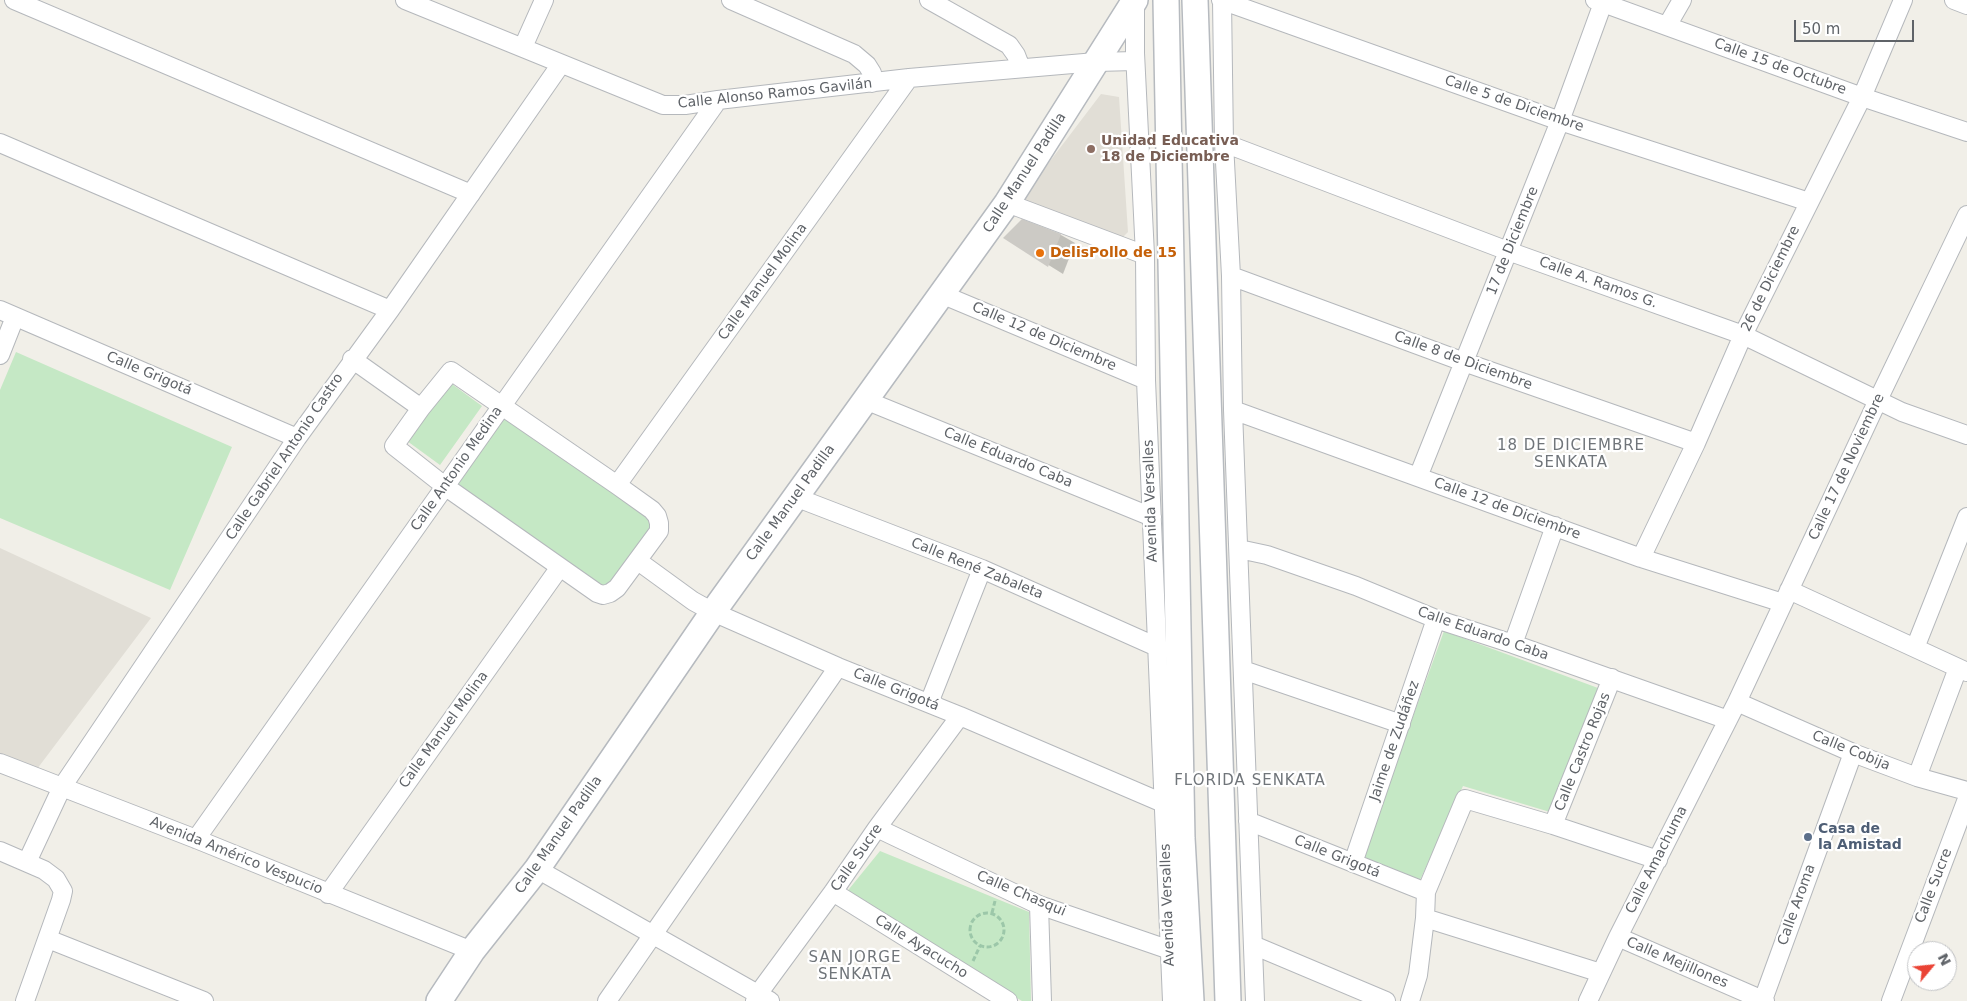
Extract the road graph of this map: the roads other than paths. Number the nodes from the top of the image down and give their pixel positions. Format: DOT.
graph roads {
  1 [pos="14,0"];
  2 [pos="405,0"];
  3 [pos="544,0"];
  4 [pos="731,0"];
  5 [pos="929,0"];
  6 [pos="1135,0"];
  7 [pos="1166,0"];
  8 [pos="1195,0"];
  9 [pos="1222,0"];
  10 [pos="1682,0"];
  11 [pos="1903,0"];
  12 [pos="1954,0"];
  13 [pos="1599,2"];
  14 [pos="1967,5"];
  15 [pos="1667,26"];
  16 [pos="523,47"];
  17 [pos="1135,61"];
  18 [pos="1096,62"];
  19 [pos="561,64"];
  20 [pos="1021,68"];
  21 [pos="908,78"];
  22 [pos="872,83"];
  23 [pos="1862,97"];
  24 [pos="718,100"];
  25 [pos="1560,121"];
  26 [pos="1967,132"];
  27 [pos="0,143"];
  28 [pos="1224,143"];
  29 [pos="471,194"];
  30 [pos="1809,202"];
  31 [pos="1007,203"];
  32 [pos="1967,215"];
  33 [pos="1508,251"];
  34 [pos="1145,255"];
  35 [pos="1231,276"];
  36 [pos="941,294"];
  37 [pos="390,310"];
  38 [pos="8,314"];
  39 [pos="1743,335"];
  40 [pos="0,355"];
  41 [pos="352,359"];
  42 [pos="1464,362"];
  43 [pos="1146,380"];
  44 [pos="865,400"];
  45 [pos="1878,400"];
  46 [pos="502,405"];
  47 [pos="420,408"];
  48 [pos="1233,410"];
  49 [pos="1967,435"];
  50 [pos="297,438"];
  51 [pos="1696,443"];
  52 [pos="1418,476"];
  53 [pos="617,485"];
  54 [pos="446,487"];
  55 [pos="795,497"];
  56 [pos="1152,517"];
  57 [pos="1967,517"];
  58 [pos="1555,526"];
  59 [pos="1239,549"];
  60 [pos="1641,558"];
  61 [pos="638,561"];
  62 [pos="560,567"];
  63 [pos="982,569"];
  64 [pos="1786,597"];
  65 [pos="713,612"];
  66 [pos="1436,619"];
  67 [pos="1514,644"];
  68 [pos="1157,647"];
  69 [pos="1915,648"];
  70 [pos="838,667"];
  71 [pos="1243,670"];
  72 [pos="1962,670"];
  73 [pos="1612,678"];
  74 [pos="1737,702"];
  75 [pos="929,704"];
  76 [pos="960,716"];
  77 [pos="1728,720"];
  78 [pos="1401,724"];
  79 [pos="1853,754"];
  80 [pos="0,763"];
  81 [pos="1916,777"];
  82 [pos="62,787"];
  83 [pos="1967,791"];
  84 [pos="1967,799"];
  85 [pos="1163,803"];
  86 [pos="1248,821"];
  87 [pos="1553,825"];
  88 [pos="877,828"];
  89 [pos="196,839"];
  90 [pos="0,851"];
  91 [pos="1658,860"];
  92 [pos="27,862"];
  93 [pos="1353,863"];
  94 [pos="537,869"];
  95 [pos="833,892"];
  96 [pos="1426,892"];
  97 [pos="328,894"];
  98 [pos="1039,905"];
  99 [pos="1425,918"];
  100 [pos="652,934"];
  101 [pos="1618,937"];
  102 [pos="48,939"];
  103 [pos="1253,945"];
  104 [pos="1170,950"];
  105 [pos="472,951"];
  106 [pos="1601,973"];
  107 [pos="622,979"];
  108 [pos="1743,997"];
  109 [pos="761,998"];
  110 [pos="1764,1000"];
  111 [pos="24,1001"];
  112 [pos="204,1001"];
  113 [pos="439,1001"];
  114 [pos="606,1001"];
  115 [pos="613,1001"];
  116 [pos="1008,1001"];
  117 [pos="1042,1001"];
  118 [pos="1172,1001"];
  119 [pos="1191,1001"];
  120 [pos="1228,1001"];
  121 [pos="1255,1001"];
  122 [pos="1386,1001"];
  123 [pos="1410,1001"];
  124 [pos="1588,1001"];
  125 [pos="1891,1001"];
  1 -- 29 [label="street"];
  2 -- 16 [label="street, Calle Alonso Ramos Gavilán"];
  3 -- 16 [label="street"];
  4 -- 22 [label="street"];
  5 -- 20 [label="street"];
  6 -- 17 [label="street, Avenida Versalles"];
  6 -- 18 [label="street, Calle Manuel Padilla"];
  7 -- 119 [label="street, Avenida Versalles"];
  8 -- 120 [label="street"];
  9 -- 25 [label="street, Calle 5 de Diciembre"];
  9 -- 28 [label="street"];
  10 -- 15 [label="street"];
  11 -- 23 [label="street, 26 de Diciembre"];
  12 -- 14 [label="street"];
  13 -- 15 [label="street, Calle 15 de Octubre"];
  13 -- 25 [label="street, 17 de Diciembre"];
  15 -- 23 [label="street, Calle 15 de Octubre"];
  16 -- 19 [label="street, Calle Alonso Ramos Gavilán"];
  17 -- 18 [label="street, Calle Alonso Ramos Gavilán"];
  17 -- 34 [label="street, Avenida Versalles"];
  18 -- 20 [label="street, Calle Alonso Ramos Gavilán"];
  18 -- 31 [label="street, Calle Manuel Padilla"];
  19 -- 24 [label="street, Calle Alonso Ramos Gavilán"];
  19 -- 29 [label="street, Calle Gabriel Antonio Castro"];
  20 -- 21 [label="street, Calle Alonso Ramos Gavilán"];
  21 -- 22 [label="street, Calle Alonso Ramos Gavilán"];
  21 -- 53 [label="street, Calle Manuel Molina"];
  22 -- 24 [label="street, Calle Alonso Ramos Gavilán"];
  23 -- 26 [label="street, Calle 15 de Octubre"];
  23 -- 30 [label="street, 26 de Diciembre"];
  24 -- 46 [label="street, Calle Antonio Medina"];
  25 -- 30 [label="street, Calle 5 de Diciembre"];
  25 -- 33 [label="street, 17 de Diciembre"];
  27 -- 37 [label="street"];
  28 -- 33 [label="street, Calle A. Ramos G."];
  28 -- 35 [label="street"];
  29 -- 37 [label="street, Calle Gabriel Antonio Castro"];
  30 -- 39 [label="street, 26 de Diciembre"];
  31 -- 34 [label="street"];
  31 -- 36 [label="street, Calle Manuel Padilla"];
  32 -- 45 [label="street, Calle 17 de Noviembre"];
  33 -- 39 [label="street, Calle A. Ramos G."];
  33 -- 42 [label="street, 17 de Diciembre"];
  34 -- 43 [label="street, Avenida Versalles"];
  35 -- 42 [label="street, Calle 8 de Diciembre"];
  35 -- 48 [label="street"];
  36 -- 43 [label="street, Calle 12 de Diciembre"];
  36 -- 44 [label="street, Calle Manuel Padilla"];
  37 -- 41 [label="street, Calle Gabriel Antonio Castro"];
  38 -- 40 [label="street"];
  38 -- 50 [label="street, Calle Grigotá"];
  39 -- 45 [label="street, Calle A. Ramos G."];
  39 -- 51 [label="street, 26 de Diciembre"];
  41 -- 47 [label="street"];
  41 -- 50 [label="street, Calle Gabriel Antonio Castro"];
  42 -- 51 [label="street, Calle 8 de Diciembre"];
  42 -- 52 [label="street, 17 de Diciembre"];
  43 -- 56 [label="street, Avenida Versalles"];
  44 -- 55 [label="street, Calle Manuel Padilla"];
  44 -- 56 [label="street, Calle Eduardo Caba"];
  45 -- 49 [label="street, Calle A. Ramos G."];
  45 -- 64 [label="street, Calle 17 de Noviembre"];
  46 -- 47 [label="street"];
  46 -- 53 [label="street"];
  46 -- 54 [label="street, Calle Antonio Medina"];
  47 -- 54 [label="street"];
  48 -- 52 [label="street, Calle 12 de Diciembre"];
  48 -- 59 [label="street"];
  50 -- 82 [label="street, Calle Gabriel Antonio Castro"];
  51 -- 60 [label="street, 26 de Diciembre"];
  52 -- 58 [label="street, Calle 12 de Diciembre"];
  53 -- 61 [label="street"];
  54 -- 62 [label="street"];
  54 -- 89 [label="street, Calle Antonio Medina"];
  55 -- 63 [label="street, Calle René Zabaleta"];
  55 -- 65 [label="street, Calle Manuel Padilla"];
  56 -- 68 [label="street, Avenida Versalles"];
  57 -- 69 [label="street"];
  58 -- 60 [label="street, Calle 12 de Diciembre"];
  58 -- 67 [label="street"];
  59 -- 66 [label="street, Calle Eduardo Caba"];
  59 -- 71 [label="street"];
  60 -- 64 [label="street, Calle 12 de Diciembre"];
  61 -- 62 [label="street"];
  61 -- 65 [label="street, Calle Grigotá"];
  62 -- 97 [label="street, Calle Manuel Molina"];
  63 -- 68 [label="street, Calle René Zabaleta"];
  63 -- 75 [label="street"];
  64 -- 69 [label="street, Calle 12 de Diciembre"];
  64 -- 74 [label="street, Calle 17 de Noviembre"];
  65 -- 70 [label="street, Calle Grigotá"];
  65 -- 94 [label="street, Calle Manuel Padilla"];
  66 -- 67 [label="street, Calle Eduardo Caba"];
  66 -- 78 [label="street, Jaime de Zudáñez"];
  67 -- 73 [label="street, Calle Eduardo Caba"];
  68 -- 85 [label="street, Avenida Versalles"];
  69 -- 72 [label="street, Calle 12 de Diciembre"];
  70 -- 75 [label="street, Calle Grigotá"];
  70 -- 100 [label="street"];
  71 -- 78 [label="street"];
  71 -- 86 [label="street"];
  72 -- 81 [label="street"];
  73 -- 77 [label="street, Calle Eduardo Caba"];
  73 -- 87 [label="street, Calle Castro Rojas"];
  74 -- 77 [label="street, Calle 17 de Noviembre"];
  74 -- 79 [label="street, Calle Cobija"];
  75 -- 76 [label="street, Calle Grigotá"];
  76 -- 85 [label="street, Calle Grigotá"];
  76 -- 88 [label="street, Calle Sucre"];
  77 -- 91 [label="street, Calle Amachuma"];
  78 -- 93 [label="street, Jaime de Zudáñez"];
  79 -- 81 [label="street, Calle Cobija"];
  79 -- 110 [label="street, Calle Aroma"];
  80 -- 82 [label="street, Avenida Américo Vespucio"];
  81 -- 83 [label="street, Calle Cobija"];
  82 -- 89 [label="street, Avenida Américo Vespucio"];
  82 -- 92 [label="street, Calle Gabriel Antonio Castro"];
  84 -- 125 [label="street, Calle Sucre"];
  85 -- 104 [label="street, Avenida Versalles"];
  86 -- 93 [label="street, Calle Grigotá"];
  86 -- 103 [label="street"];
  87 -- 91 [label="street"];
  87 -- 96 [label="street"];
  88 -- 95 [label="street, Calle Sucre"];
  88 -- 98 [label="street, Calle Chasqui"];
  89 -- 97 [label="street, Avenida Américo Vespucio"];
  90 -- 92 [label="street"];
  91 -- 101 [label="street, Calle Amachuma"];
  92 -- 102 [label="street"];
  93 -- 96 [label="street, Calle Grigotá"];
  94 -- 100 [label="street"];
  94 -- 105 [label="street, Calle Manuel Padilla"];
  95 -- 109 [label="street, Calle Sucre"];
  95 -- 116 [label="street, Calle Ayacucho"];
  96 -- 99 [label="street"];
  97 -- 105 [label="street, Avenida Américo Vespucio"];
  98 -- 104 [label="street, Calle Chasqui"];
  98 -- 117 [label="street"];
  99 -- 106 [label="street"];
  99 -- 123 [label="street"];
  100 -- 107 [label="street"];
  100 -- 109 [label="street"];
  101 -- 106 [label="street, Calle Amachuma"];
  101 -- 108 [label="street, Calle Mejillones"];
  102 -- 111 [label="street"];
  102 -- 112 [label="street"];
  103 -- 121 [label="street"];
  103 -- 122 [label="street"];
  104 -- 118 [label="street, Avenida Versalles"];
  105 -- 113 [label="street, Calle Manuel Padilla"];
  106 -- 124 [label="street, Calle Amachuma"];
  107 -- 114 [label="street"];
  107 -- 115 [label="street"];
  108 -- 110 [label="street, Calle Mejillones"];
}
